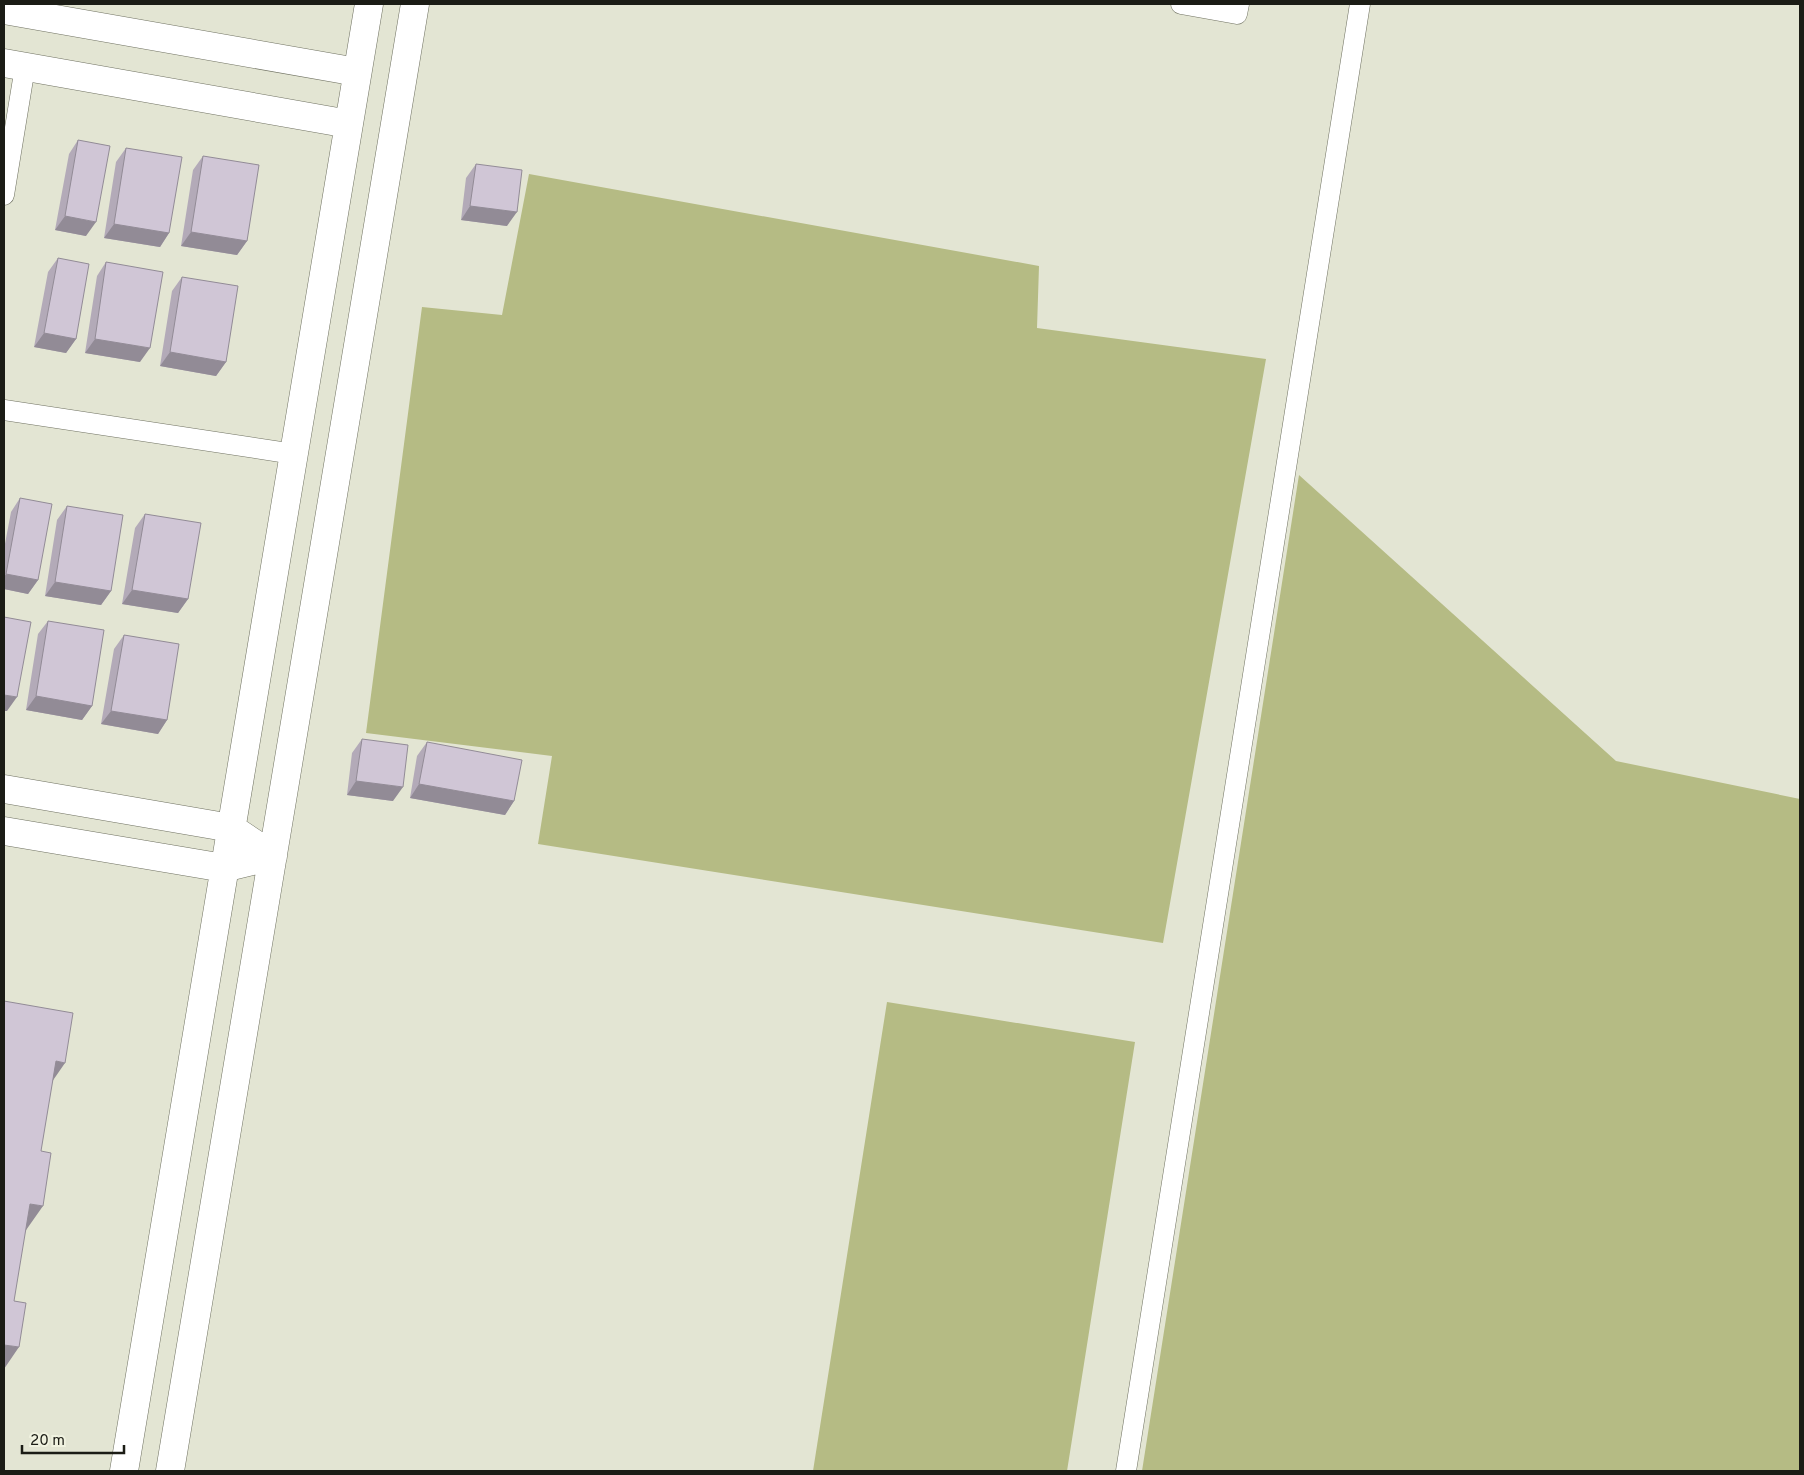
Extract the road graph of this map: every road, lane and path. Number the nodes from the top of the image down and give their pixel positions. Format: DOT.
graph roads {
  1 [pos="369,4"];
  2 [pos="415,4"];
  3 [pos="1181,4"];
  4 [pos="1239,4"];
  5 [pos="1360,4"];
  6 [pos="4,10"];
  7 [pos="55,11"];
  8 [pos="14,65"];
  9 [pos="357,72"];
  10 [pos="348,124"];
  11 [pos="4,196"];
  12 [pos="4,410"];
  13 [pos="294,454"];
  14 [pos="4,789"];
  15 [pos="231,828"];
  16 [pos="4,831"];
  17 [pos="273,856"];
  18 [pos="224,868"];
  19 [pos="124,1471"];
  20 [pos="170,1471"];
  21 [pos="1126,1471"];
  1 -- 9 [label="street"];
  2 -- 17 [label="street"];
  3 -- 4 [label="lane"];
  5 -- 21 [label="lane"];
  6 -- 7 [label="street"];
  7 -- 9 [label="street"];
  8 -- 10 [label="street"];
  8 -- 11 [label="lane"];
  9 -- 10 [label="street"];
  10 -- 13 [label="street"];
  12 -- 13 [label="lane"];
  13 -- 15 [label="street"];
  14 -- 15 [label="street"];
  15 -- 17 [label="street"];
  15 -- 18 [label="street"];
  16 -- 18 [label="street"];
  17 -- 18 [label="street"];
  17 -- 20 [label="street"];
  18 -- 19 [label="street"];
}
